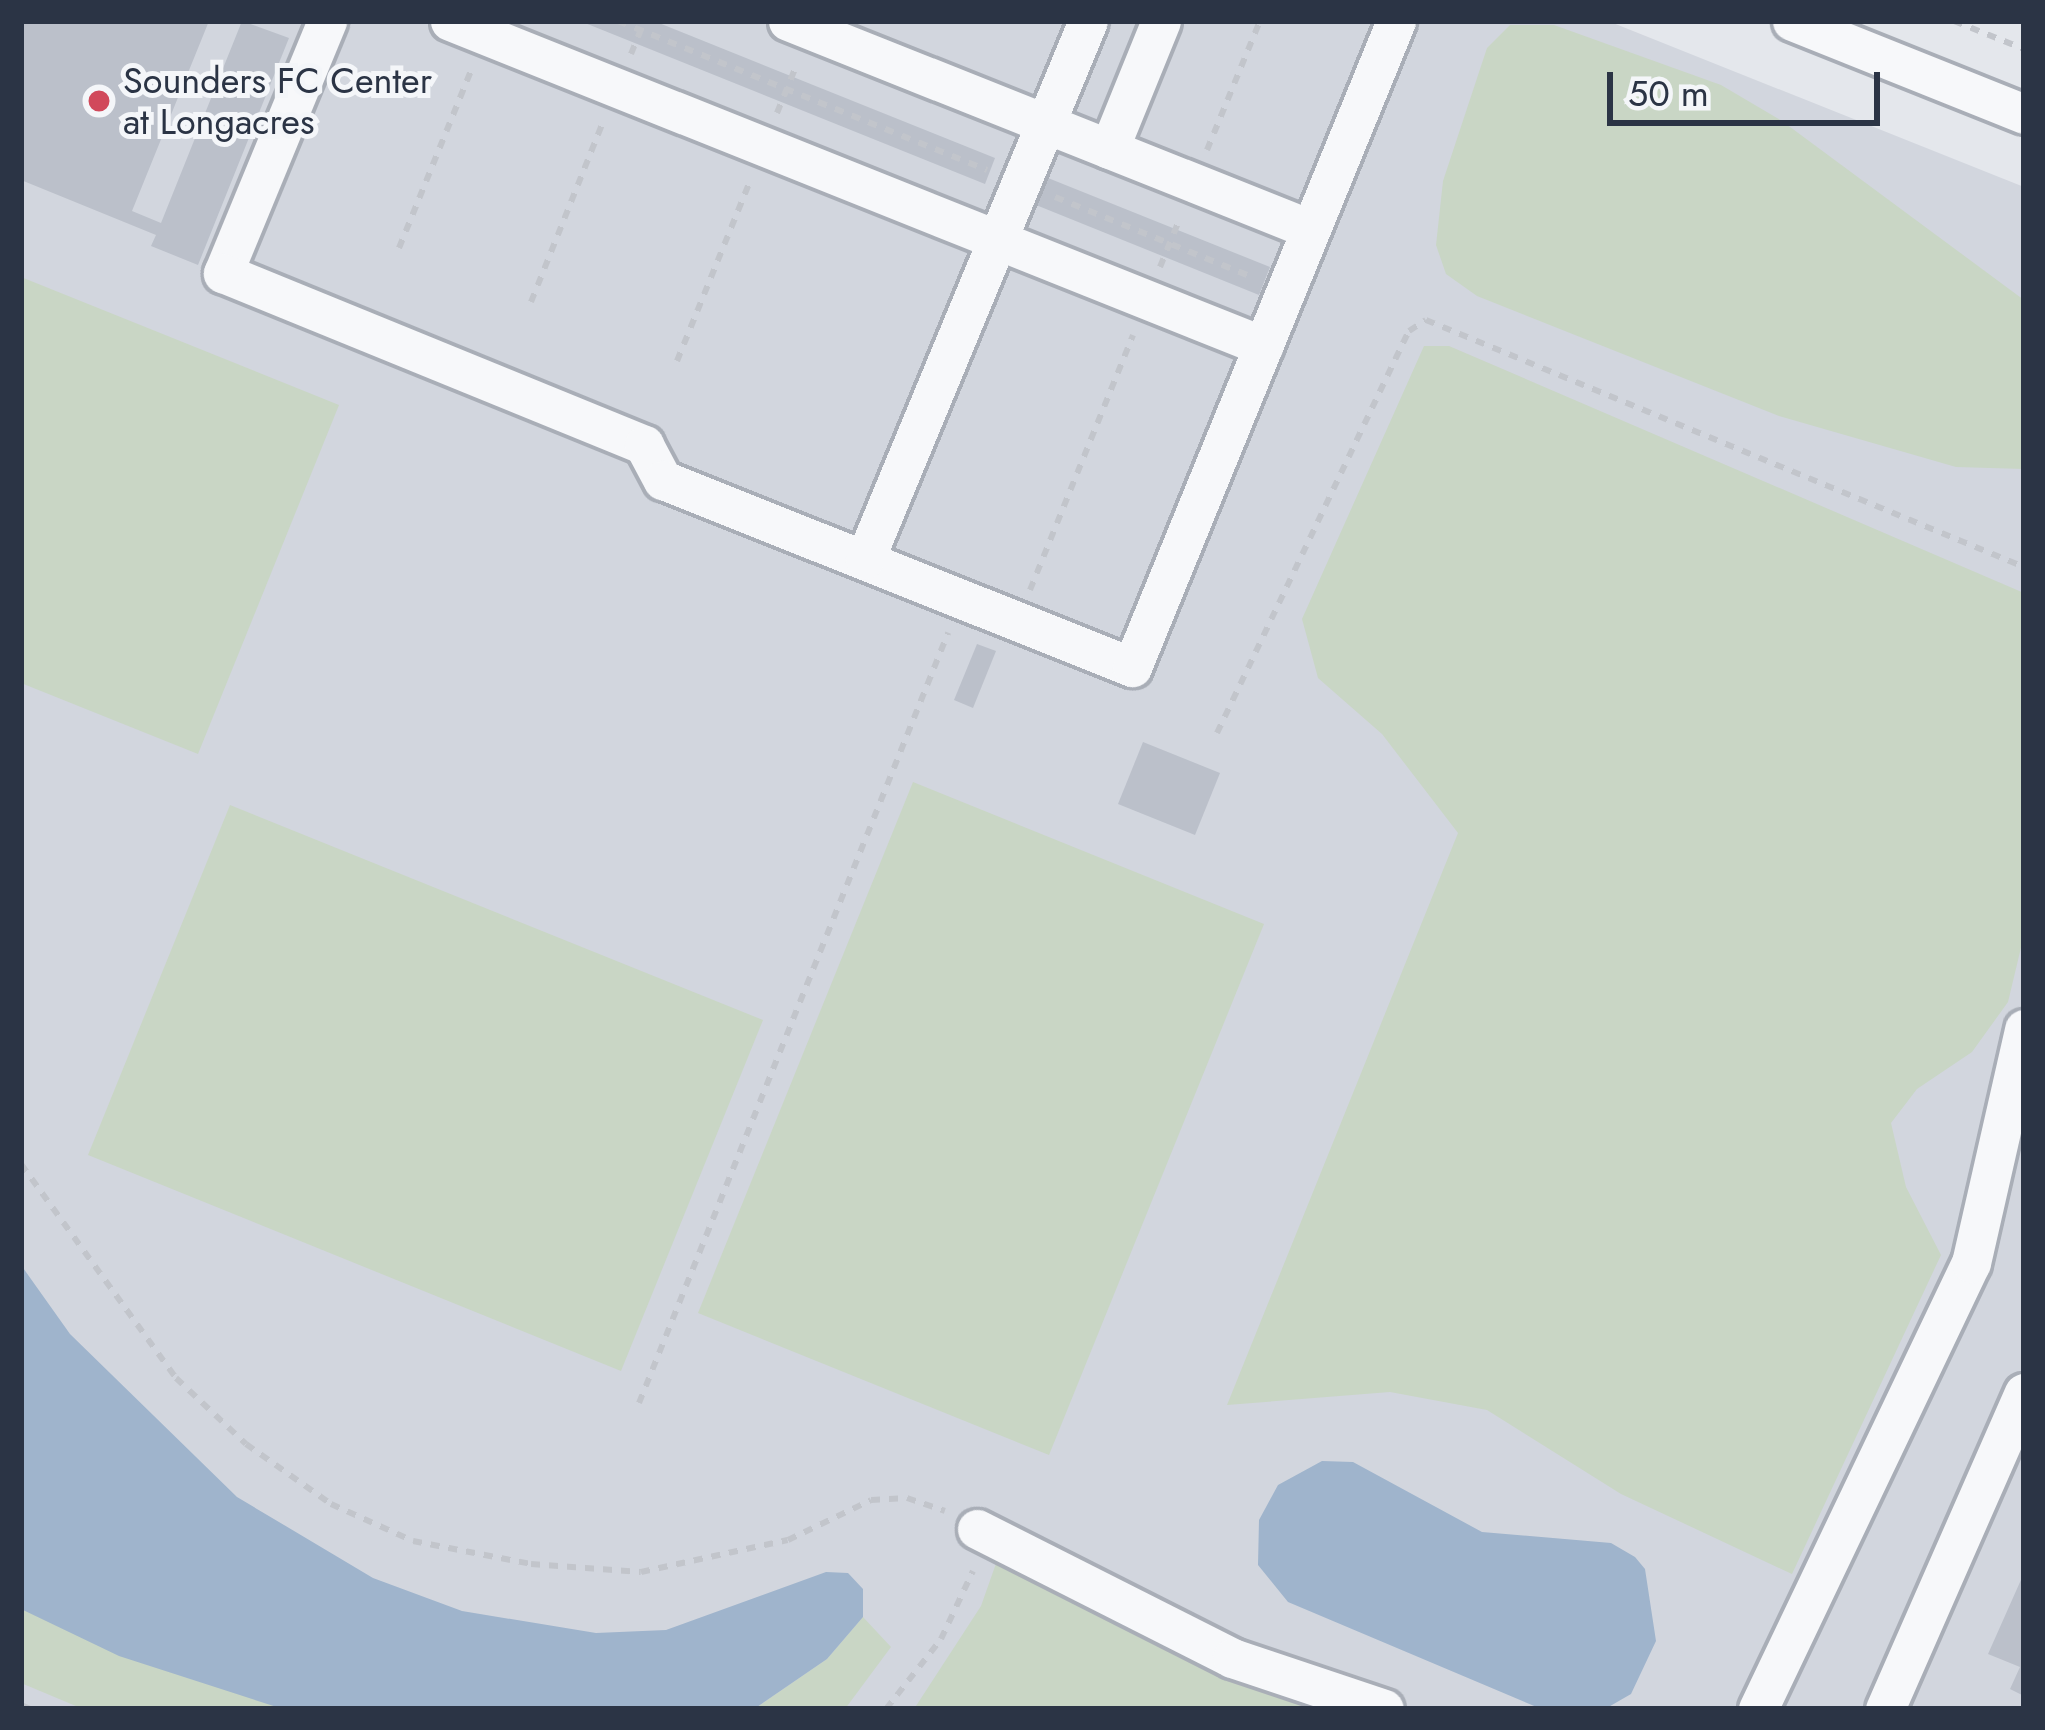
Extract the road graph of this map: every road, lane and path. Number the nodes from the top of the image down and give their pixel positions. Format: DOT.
graph roads {
  1 [pos="327,21"];
  2 [pos="618,21"];
  3 [pos="1088,21"];
  4 [pos="1161,21"];
  5 [pos="1396,21"];
  6 [pos="1792,21"];
  7 [pos="1954,21"];
  8 [pos="642,26"];
  9 [pos="800,26"];
  10 [pos="468,28"];
  11 [pos="2024,49"];
  12 [pos="617,88"];
  13 [pos="787,89"];
  14 [pos="2024,114"];
  15 [pos="1046,124"];
  16 [pos="764,147"];
  17 [pos="1109,149"];
  18 [pos="1021,184"];
  19 [pos="1310,230"];
  20 [pos="998,240"];
  21 [pos="399,248"];
  22 [pos="1258,279"];
  23 [pos="531,302"];
  24 [pos="1263,346"];
  25 [pos="677,362"];
  26 [pos="865,559"];
  27 [pos="2024,567"];
  28 [pos="962,598"];
  29 [pos="1217,734"];
  30 [pos="2024,1029"];
  31 [pos="21,1164"];
  32 [pos="2024,1393"];
  33 [pos="639,1403"];
  34 [pos="977,1528"];
  35 [pos="21,1705"];
  36 [pos="30,1709"];
  37 [pos="886,1709"];
  38 [pos="1384,1709"];
  39 [pos="1758,1709"];
  40 [pos="1885,1709"];
  1 -- 26 [label="street"];
  2 -- 8 [label="path"];
  3 -- 15 [label="street"];
  4 -- 17 [label="street"];
  5 -- 19 [label="street"];
  6 -- 14 [label="street"];
  7 -- 11 [label="path"];
  8 -- 12 [label="path"];
  8 -- 13 [label="path"];
  9 -- 13 [label="path"];
  9 -- 15 [label="street"];
  10 -- 12 [label="street"];
  10 -- 21 [label="path"];
  12 -- 16 [label="street"];
  12 -- 23 [label="path"];
  13 -- 16 [label="path"];
  13 -- 18 [label="path"];
  15 -- 17 [label="street"];
  15 -- 18 [label="street"];
  16 -- 20 [label="street"];
  16 -- 25 [label="path"];
  17 -- 19 [label="street"];
  18 -- 20 [label="street"];
  18 -- 22 [label="path"];
  19 -- 24 [label="street"];
  20 -- 24 [label="street"];
  20 -- 26 [label="street"];
  24 -- 28 [label="street"];
  26 -- 28 [label="street"];
  27 -- 29 [label="path"];
  28 -- 33 [label="path"];
  30 -- 39 [label="street"];
  31 -- 34 [label="path"];
  32 -- 40 [label="street"];
  34 -- 37 [label="path"];
  34 -- 38 [label="street"];
  35 -- 36 [label="path"];
}
